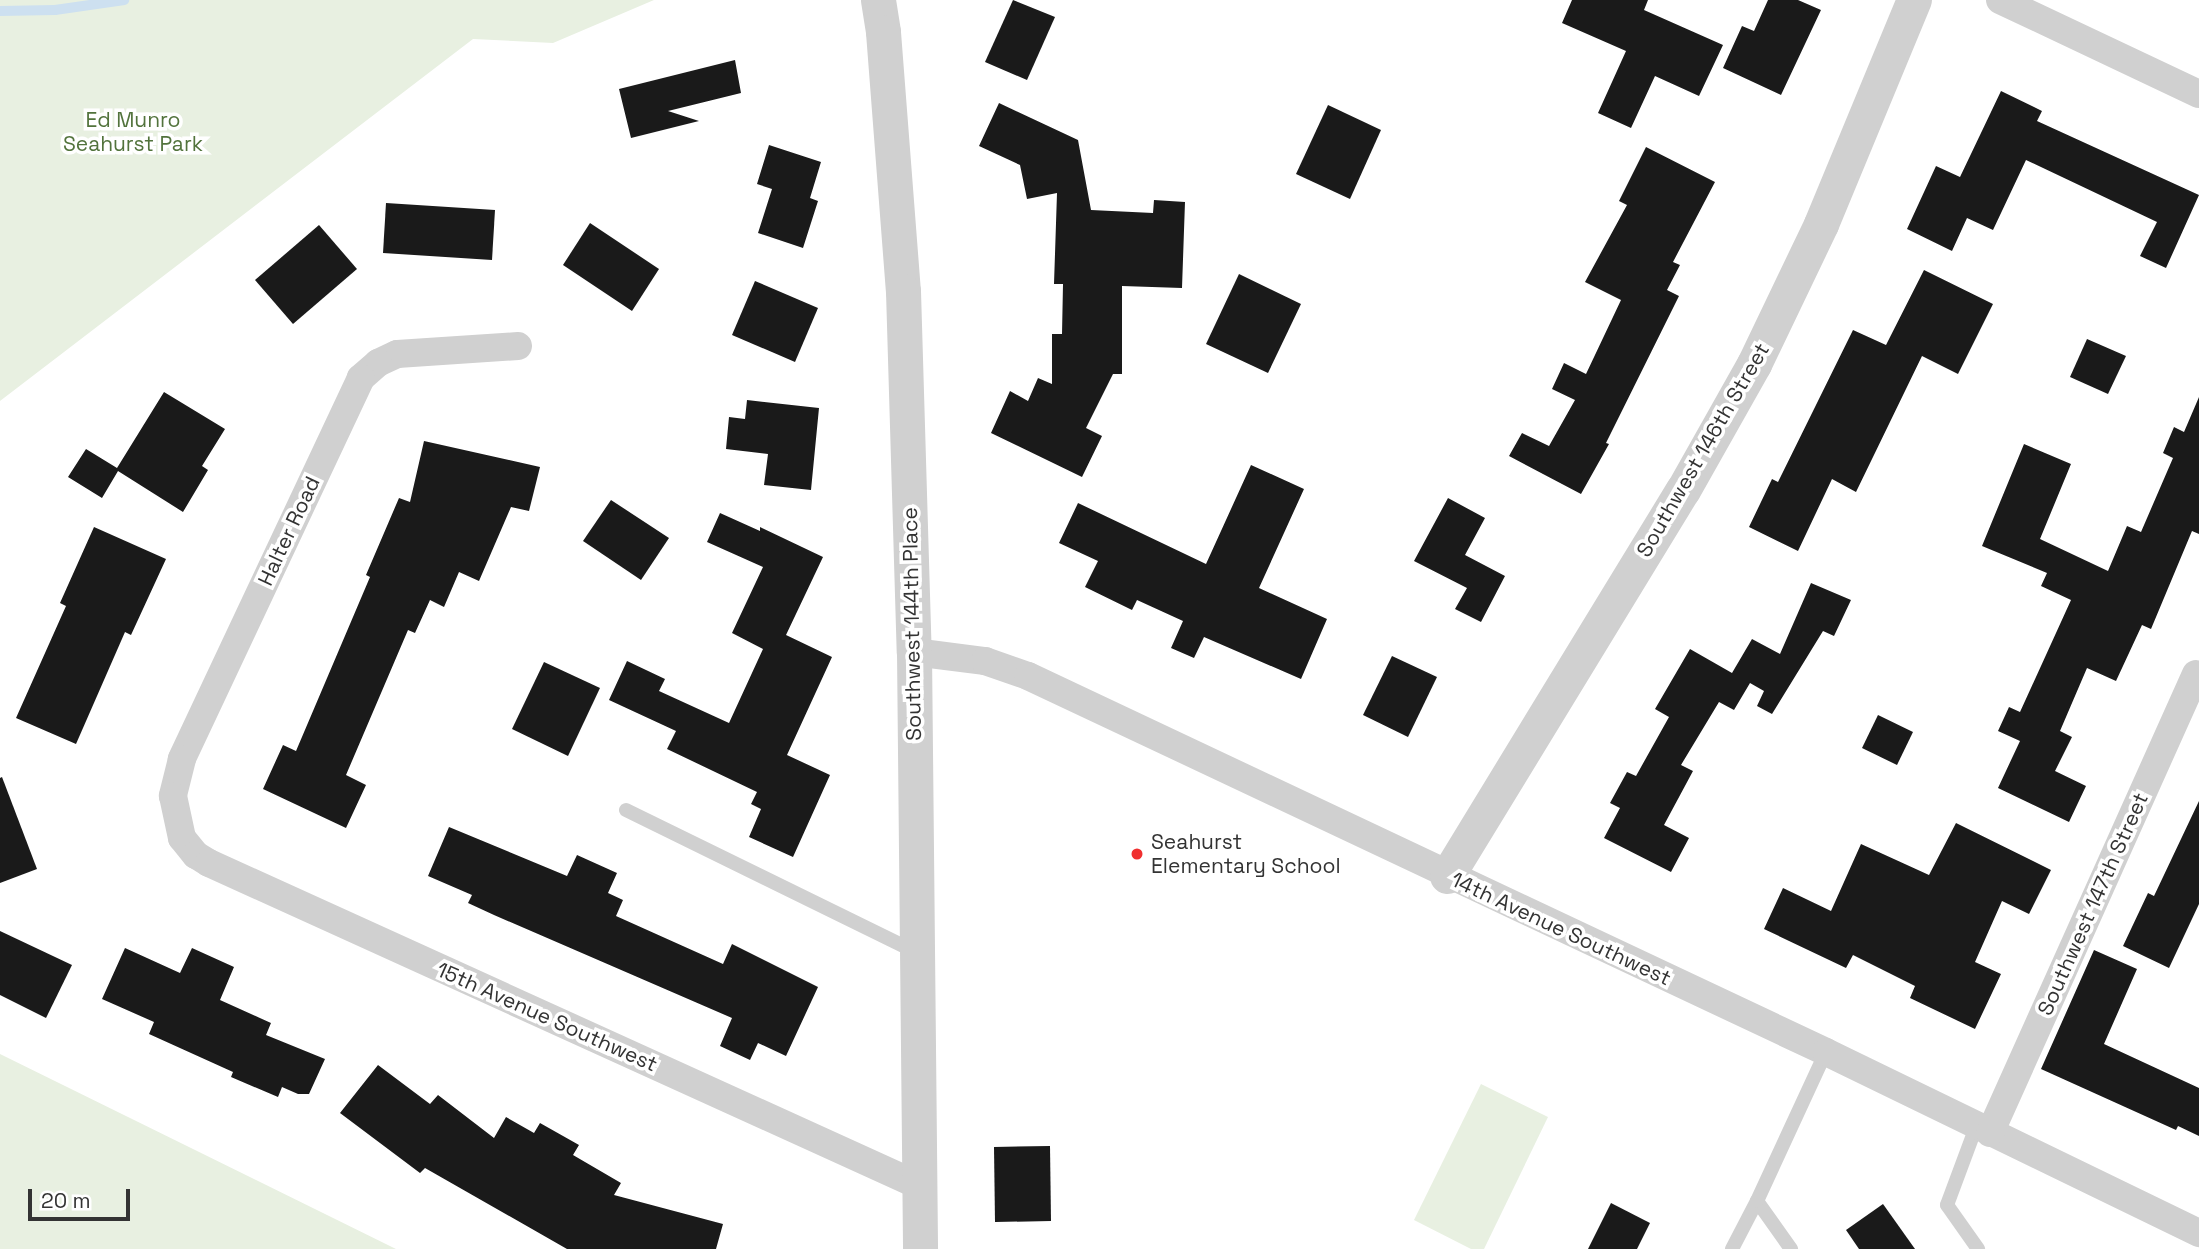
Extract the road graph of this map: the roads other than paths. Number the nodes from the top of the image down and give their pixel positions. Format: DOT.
graph roads {
  1 [pos="878,0"];
  2 [pos="1914,0"];
  3 [pos="2000,0"];
  4 [pos="2199,94"];
  5 [pos="518,346"];
  6 [pos="914,652"];
  7 [pos="2196,674"];
  8 [pos="626,810"];
  9 [pos="182,838"];
  10 [pos="1447,876"];
  11 [pos="917,953"];
  12 [pos="1826,1052"];
  13 [pos="1983,1130"];
  14 [pos="920,1186"];
  15 [pos="1758,1201"];
  16 [pos="2199,1233"];
  17 [pos="920,1249"];
  18 [pos="1732,1249"];
  19 [pos="1791,1249"];
  20 [pos="1978,1249"];
  1 -- 6 [label="street, Southwest 144th Place"];
  2 -- 10 [label="street, Southwest 146th Street"];
  3 -- 4 [label="street"];
  5 -- 9 [label="street, Halter Road"];
  6 -- 10 [label="street, 14th Avenue Southwest"];
  6 -- 11 [label="street, Southwest 144th Place"];
  7 -- 13 [label="street, Southwest 147th Street"];
  8 -- 11 [label="lane"];
  9 -- 14 [label="street, 15th Avenue Southwest"];
  10 -- 12 [label="street, 14th Avenue Southwest"];
  11 -- 14 [label="street, Southwest 144th Place"];
  12 -- 13 [label="street, 14th Avenue Southwest"];
  12 -- 15 [label="lane"];
  13 -- 16 [label="street, 14th Avenue Southwest"];
  13 -- 20 [label="lane"];
  14 -- 17 [label="street, Southwest 144th Place"];
  15 -- 18 [label="lane"];
  15 -- 19 [label="lane"];
}
